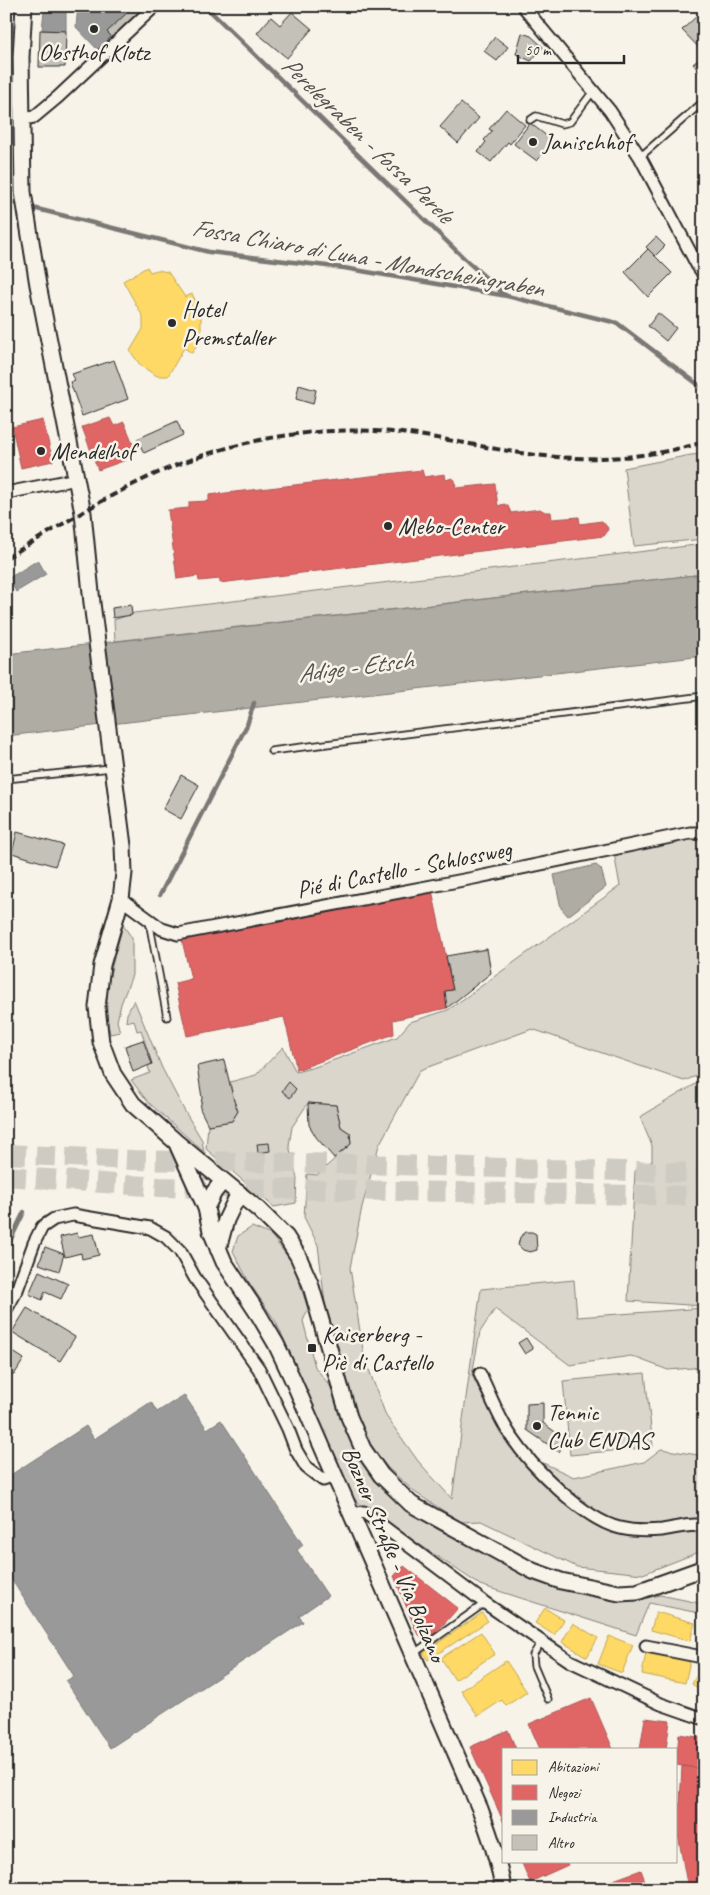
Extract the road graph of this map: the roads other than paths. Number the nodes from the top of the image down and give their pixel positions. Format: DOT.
graph roads {
  1 [pos="24,6"];
  2 [pos="155,6"];
  3 [pos="523,6"];
  4 [pos="594,90"];
  5 [pos="704,102"];
  6 [pos="23,119"];
  7 [pos="530,120"];
  8 [pos="640,157"];
  9 [pos="704,275"];
  10 [pos="77,479"];
  11 [pos="6,493"];
  12 [pos="704,696"];
  13 [pos="271,750"];
  14 [pos="113,767"];
  15 [pos="6,779"];
  16 [pos="704,833"];
  17 [pos="121,899"];
  18 [pos="149,921"];
  19 [pos="167,1018"];
  20 [pos="176,1141"];
  21 [pos="223,1181"];
  22 [pos="239,1194"];
  23 [pos="206,1208"];
  24 [pos="259,1210"];
  25 [pos="226,1220"];
  26 [pos="218,1249"];
  27 [pos="6,1310"];
  28 [pos="480,1374"];
  29 [pos="336,1476"];
  30 [pos="351,1514"];
  31 [pos="704,1526"];
  32 [pos="704,1568"];
  33 [pos="484,1603"];
  34 [pos="541,1642"];
  35 [pos="646,1646"];
  36 [pos="412,1654"];
  37 [pos="704,1659"];
  38 [pos="548,1699"];
  39 [pos="704,1719"];
  40 [pos="503,1889"];
  1 -- 6 [label="main road"];
  2 -- 6 [label="street"];
  3 -- 4 [label="street"];
  4 -- 7 [label="lane"];
  4 -- 8 [label="street"];
  5 -- 8 [label="lane"];
  6 -- 10 [label="main road"];
  8 -- 9 [label="street"];
  10 -- 11 [label="street"];
  10 -- 14 [label="main road"];
  12 -- 13 [label="lane"];
  14 -- 15 [label="lane"];
  14 -- 17 [label="main road"];
  16 -- 18 [label="street, Pié di Castello - Schlossweg"];
  17 -- 18 [label="street, Pié di Castello - Schlossweg"];
  17 -- 20 [label="main road"];
  18 -- 19 [label="lane"];
  20 -- 21 [label="main road"];
  20 -- 23 [label="main road, Bozner Straße - Via Bolzano"];
  21 -- 22 [label="main road"];
  21 -- 23 [label="main road"];
  22 -- 24 [label="main road"];
  22 -- 25 [label="main road"];
  23 -- 26 [label="main road, Bozner Straße - Via Bolzano"];
  24 -- 25 [label="main road"];
  24 -- 32 [label="main road"];
  25 -- 26 [label="main road"];
  26 -- 29 [label="main road, Bozner Straße - Via Bolzano"];
  27 -- 29 [label="street"];
  28 -- 31 [label="street"];
  29 -- 30 [label="main road, Bozner Straße - Via Bolzano"];
  30 -- 33 [label="street"];
  30 -- 36 [label="main road, Bozner Straße - Via Bolzano"];
  33 -- 34 [label="street"];
  33 -- 36 [label="lane"];
  34 -- 38 [label="lane"];
  34 -- 39 [label="street"];
  35 -- 37 [label="street"];
  36 -- 40 [label="main road, Bozner Straße - Via Bolzano"];
}
